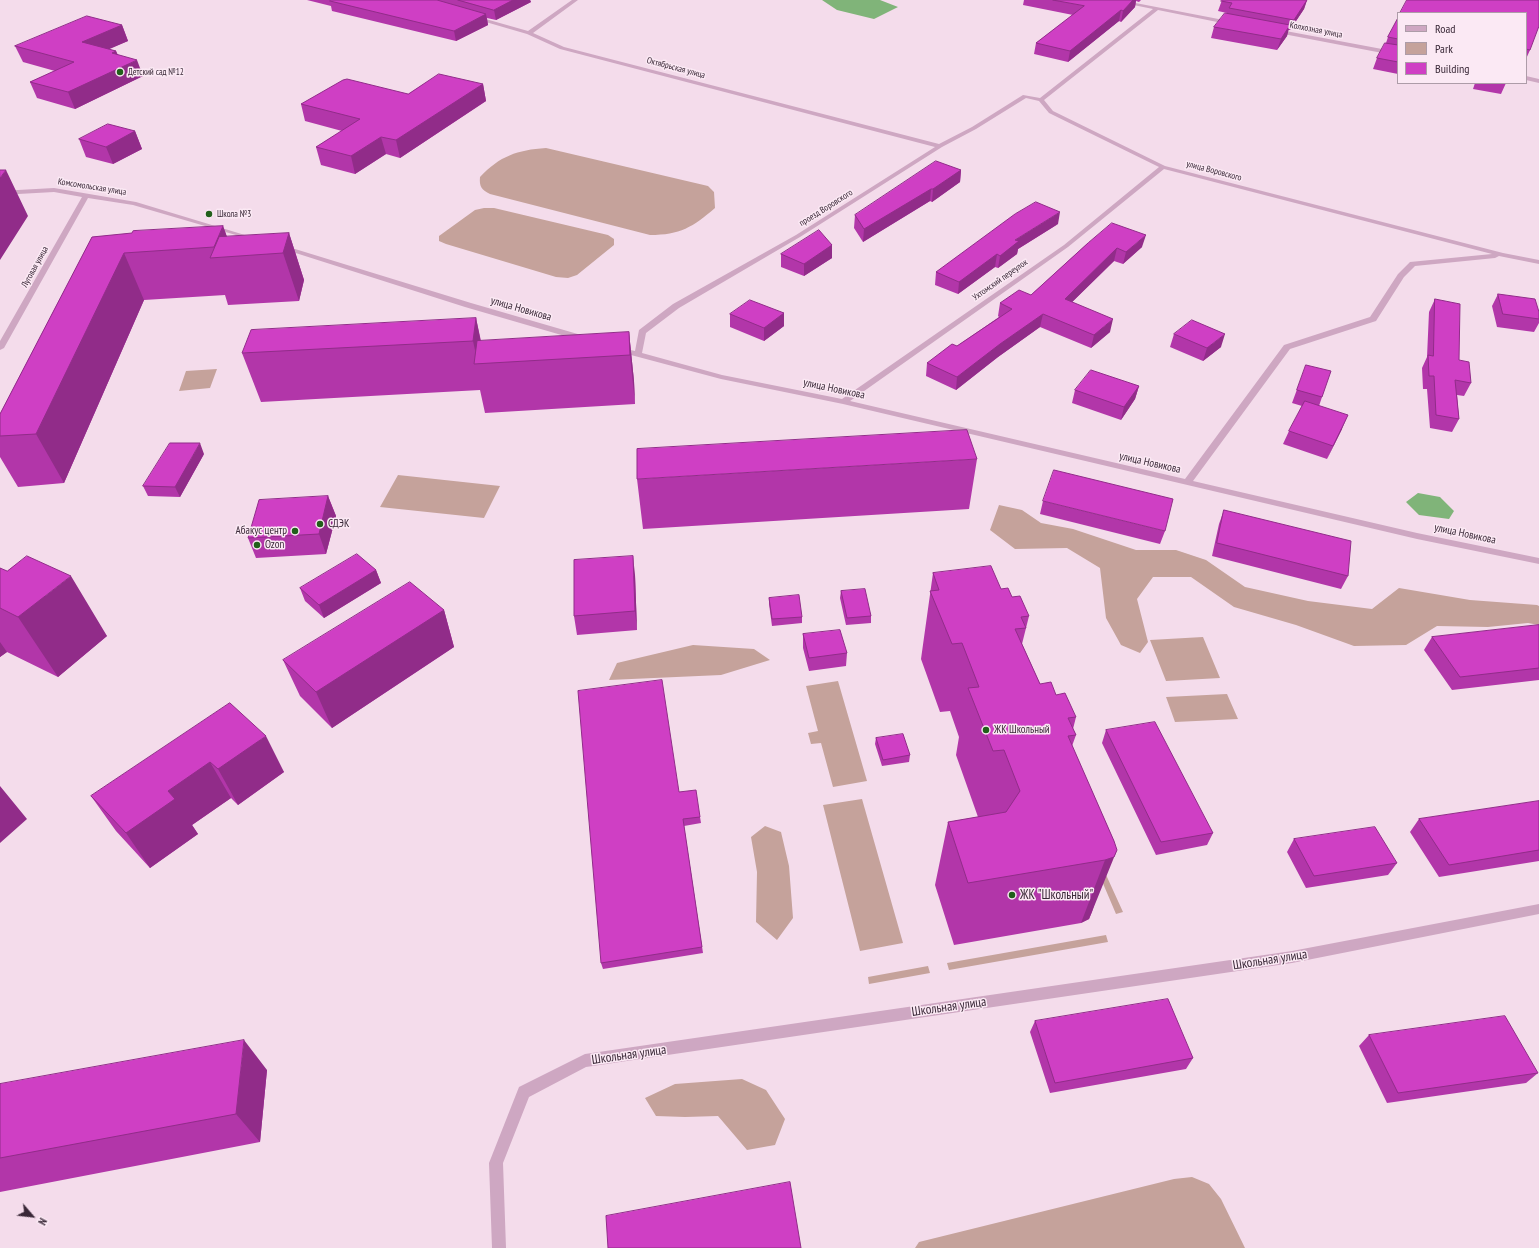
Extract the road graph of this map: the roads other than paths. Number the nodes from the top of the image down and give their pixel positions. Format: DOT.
graph roads {
  1 [pos="575,0"];
  2 [pos="1112,0"];
  3 [pos="1157,9"];
  4 [pos="469,17"];
  5 [pos="1235,24"];
  6 [pos="1266,30"];
  7 [pos="529,33"];
  8 [pos="1397,54"];
  9 [pos="1527,78"];
  10 [pos="1539,81"];
  11 [pos="1041,100"];
  12 [pos="940,146"];
  13 [pos="1163,167"];
  14 [pos="0,193"];
  15 [pos="86,195"];
  16 [pos="260,241"];
  17 [pos="275,245"];
  18 [pos="1503,255"];
  19 [pos="1539,262"];
  20 [pos="593,342"];
  21 [pos="608,346"];
  22 [pos="0,348"];
  23 [pos="638,354"];
  24 [pos="843,402"];
  25 [pos="1188,483"];
  26 [pos="1538,562"];
  27 [pos="1539,909"];
  28 [pos="499,1248"];
  1 -- 7 [label="street"];
  2 -- 3 [label="street"];
  3 -- 5 [label="street"];
  3 -- 11 [label="street"];
  4 -- 7 [label="street, Октябрьская улица"];
  6 -- 8 [label="street, Колхозная улица"];
  7 -- 12 [label="street, Октябрьская улица"];
  9 -- 10 [label="street"];
  11 -- 12 [label="street, проезд Воровского"];
  11 -- 13 [label="street, улица Воровского"];
  12 -- 23 [label="street, проезд Воровского"];
  13 -- 18 [label="street, улица Воровского"];
  13 -- 24 [label="street, Ухтомский переулок"];
  14 -- 15 [label="street, Комсомольская улица"];
  15 -- 16 [label="street, Комсомольская улица"];
  15 -- 22 [label="street, Луговая улица"];
  17 -- 20 [label="street, улица Новикова"];
  18 -- 19 [label="street, улица Воровского"];
  18 -- 25 [label="street"];
  21 -- 23 [label="street, улица Новикова"];
  23 -- 24 [label="street, улица Новикова"];
  24 -- 25 [label="street, улица Новикова"];
  25 -- 26 [label="street, улица Новикова"];
  27 -- 28 [label="street, Школьная улица"];
}
